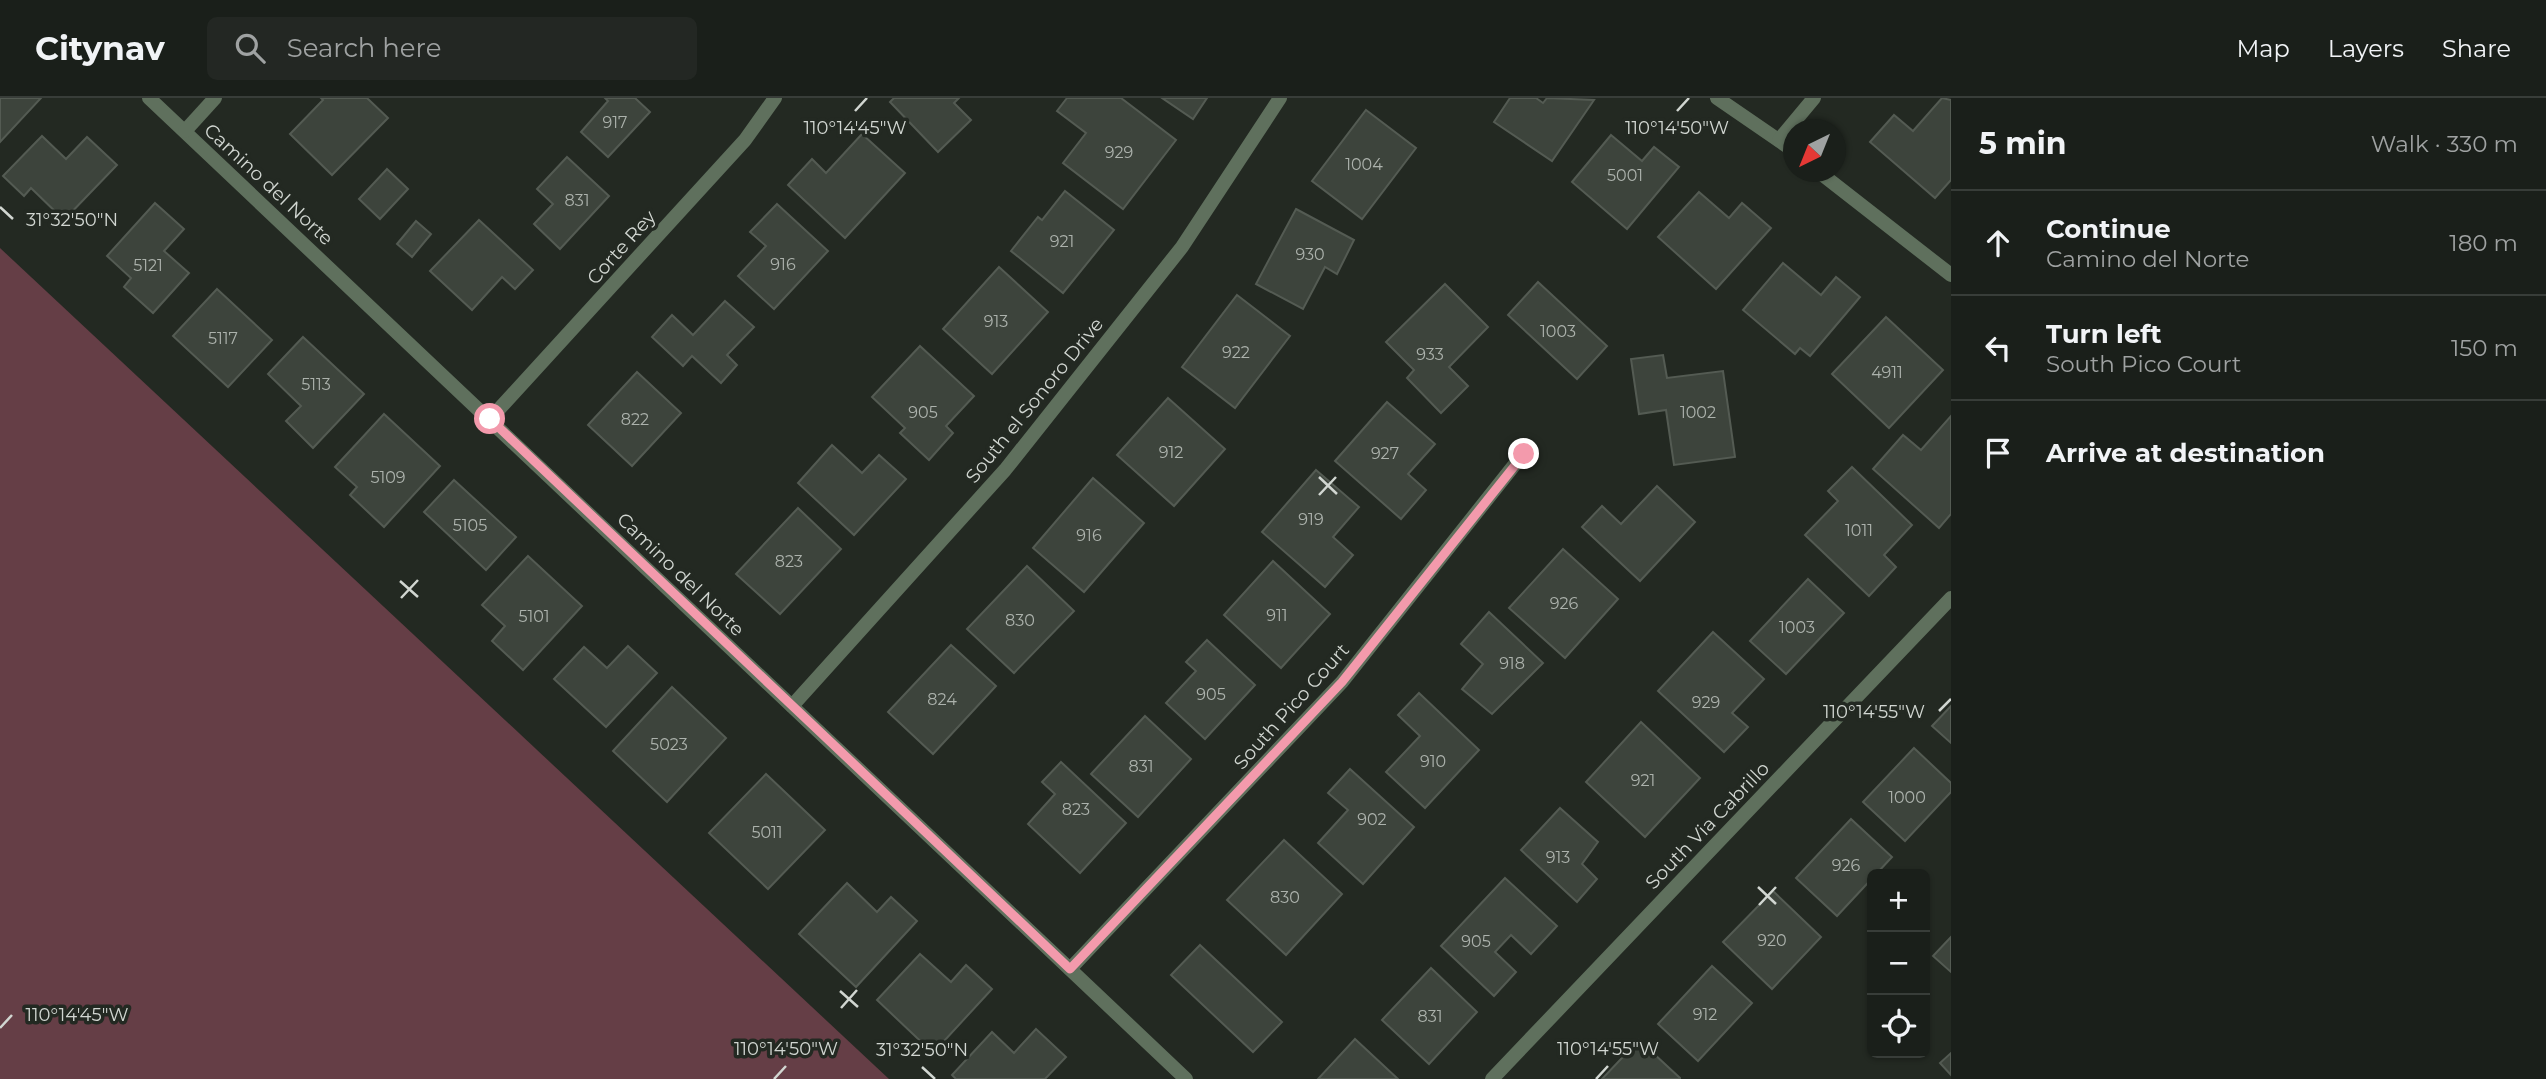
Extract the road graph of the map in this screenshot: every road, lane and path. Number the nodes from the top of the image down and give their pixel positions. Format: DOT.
graph roads {
  1 [pos="149,98"];
  2 [pos="215,98"];
  3 [pos="775,98"];
  4 [pos="1280,98"];
  5 [pos="1717,98"];
  6 [pos="1814,98"];
  7 [pos="185,131"];
  8 [pos="1779,139"];
  9 [pos="1783,142"];
  10 [pos="1832,182"];
  11 [pos="1951,275"];
  12 [pos="490,419"];
  13 [pos="1524,454"];
  14 [pos="1951,598"];
  15 [pos="792,706"];
  16 [pos="1070,969"];
  17 [pos="1186,1079"];
  18 [pos="1492,1079"];
  1 -- 7 [label="street, Camino del Norte"];
  2 -- 7 [label="street"];
  3 -- 12 [label="street, Corte Rey"];
  4 -- 15 [label="street, South el Sonoro Drive"];
  5 -- 8 [label="street"];
  6 -- 8 [label="street"];
  7 -- 12 [label="street, Camino del Norte"];
  8 -- 9 [label="street"];
  10 -- 11 [label="street"];
  12 -- 15 [label="street, Camino del Norte"];
  13 -- 16 [label="street, South Pico Court"];
  14 -- 18 [label="street, South Via Cabrillo"];
  15 -- 16 [label="street, Camino del Norte"];
  16 -- 17 [label="street, Camino del Norte"];
}
